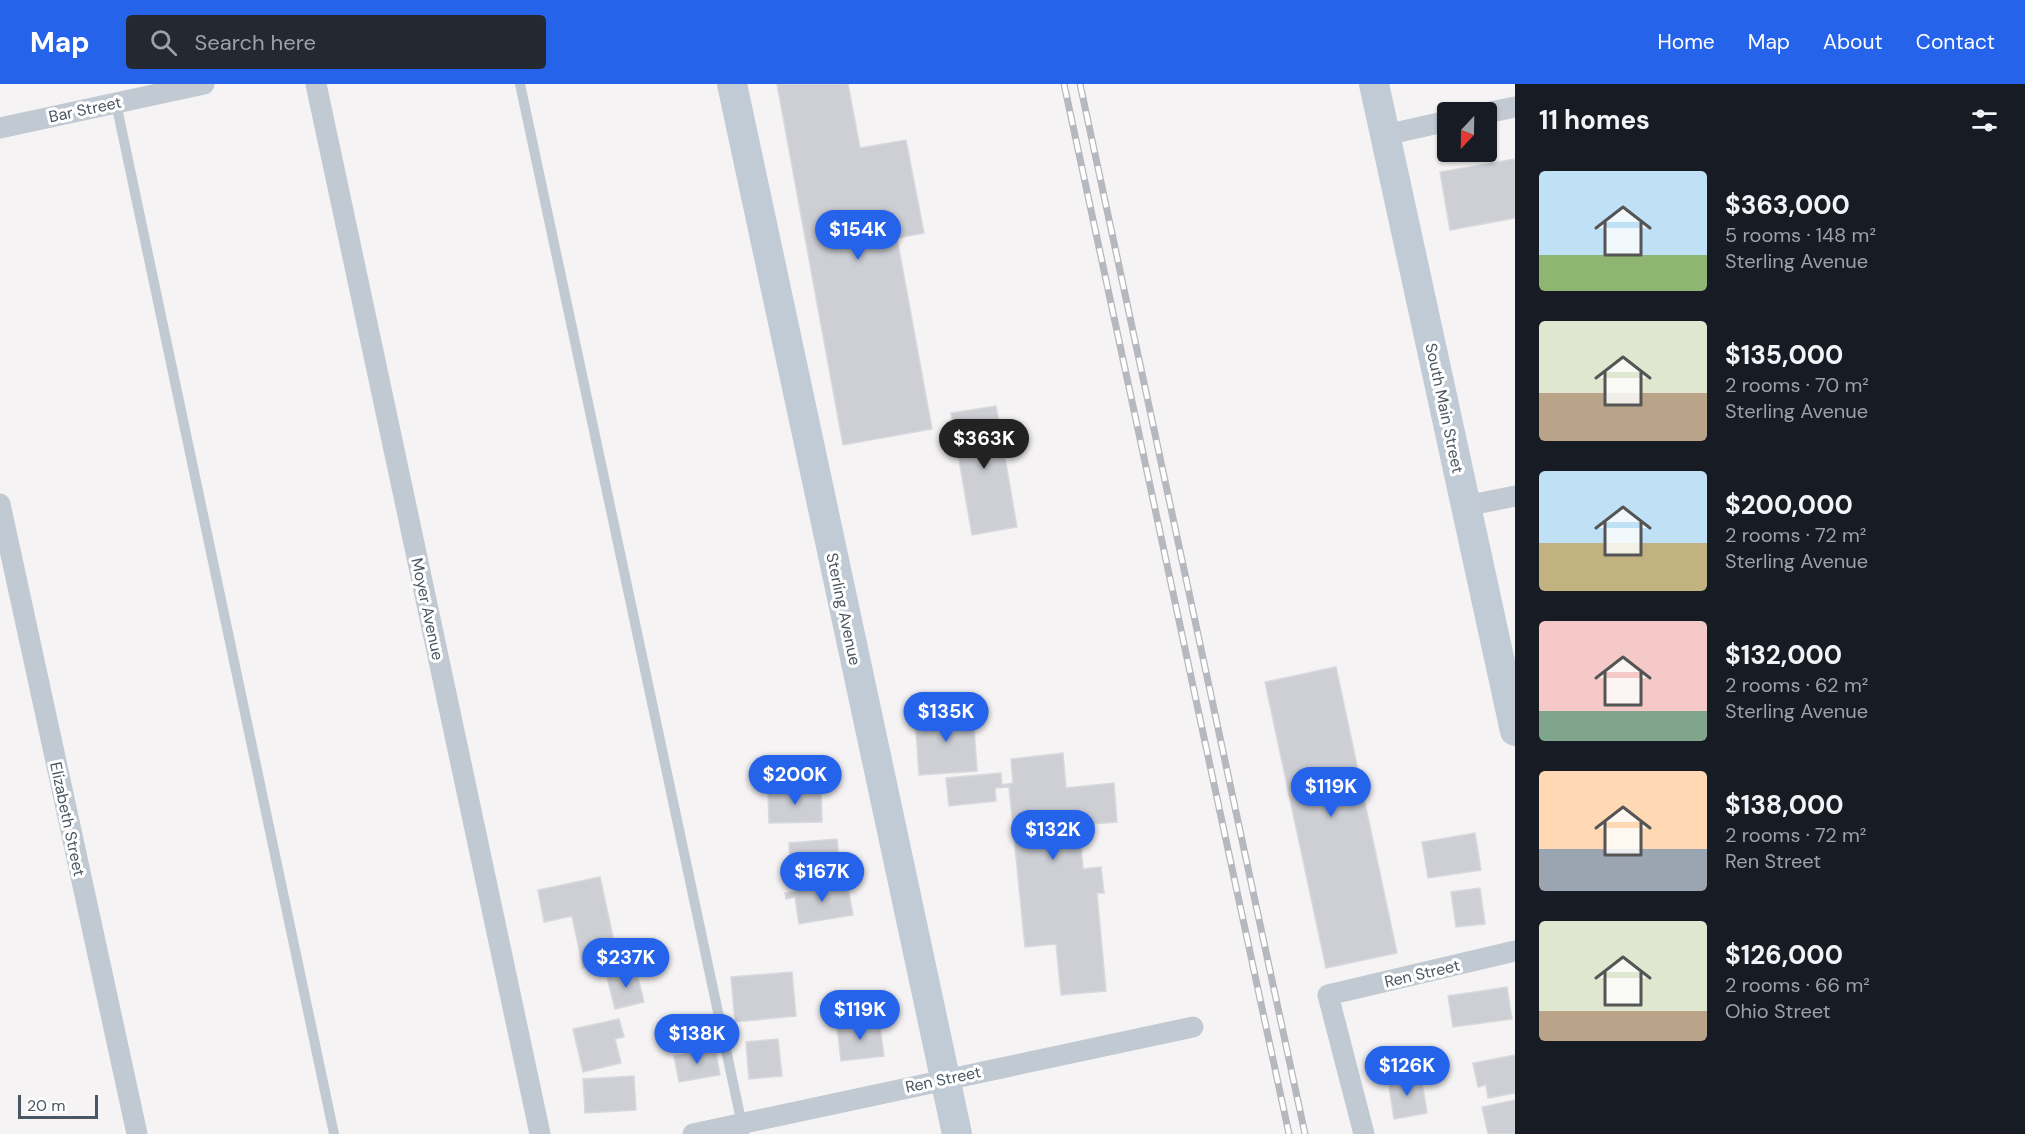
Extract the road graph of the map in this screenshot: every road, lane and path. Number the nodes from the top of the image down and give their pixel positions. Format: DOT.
graph roads {
  1 [pos="204,84"];
  2 [pos="316,84"];
  3 [pos="520,84"];
  4 [pos="732,84"];
  5 [pos="1374,84"];
  6 [pos="116,103"];
  7 [pos="1515,107"];
  8 [pos="1497,111"];
  9 [pos="1437,123"];
  10 [pos="0,128"];
  11 [pos="1385,135"];
  12 [pos="1515,496"];
  13 [pos="0,504"];
  14 [pos="1466,506"];
  15 [pos="1515,731"];
  16 [pos="1515,951"];
  17 [pos="1193,1027"];
  18 [pos="945,1078"];
  19 [pos="743,1129"];
  20 [pos="137,1134"];
  21 [pos="334,1134"];
  22 [pos="540,1134"];
  23 [pos="693,1134"];
  24 [pos="957,1134"];
  25 [pos="1364,1134"];
  1 -- 6 [label="street, Bar Street"];
  2 -- 22 [label="street, Moyer Avenue"];
  3 -- 19 [label="lane"];
  4 -- 18 [label="street, Sterling Avenue"];
  5 -- 11 [label="street, South Main Street"];
  6 -- 10 [label="street, Bar Street"];
  6 -- 21 [label="lane"];
  7 -- 8 [label="street"];
  9 -- 11 [label="street"];
  11 -- 14 [label="street, South Main Street"];
  12 -- 14 [label="street"];
  13 -- 20 [label="street, Elizabeth Street"];
  14 -- 15 [label="street, South Main Street"];
  16 -- 25 [label="street, Ren Street"];
  17 -- 18 [label="street, Ren Street"];
  18 -- 19 [label="street, Ren Street"];
  18 -- 24 [label="street, Sterling Avenue"];
  19 -- 23 [label="street, Ren Street"];
}
